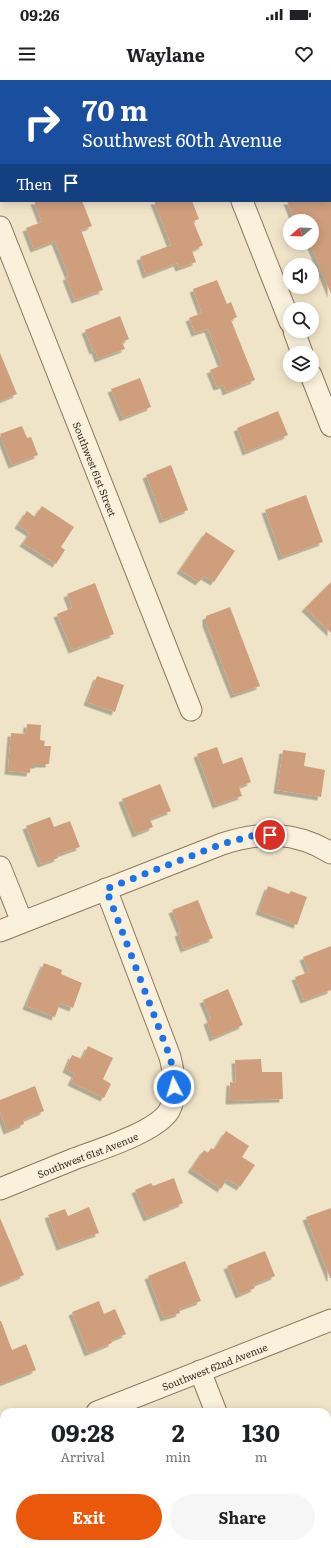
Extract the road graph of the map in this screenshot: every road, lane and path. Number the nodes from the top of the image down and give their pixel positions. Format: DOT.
graph roads {
  1 [pos="242,202"];
  2 [pos="0,227"];
  3 [pos="283,304"];
  4 [pos="314,382"];
  5 [pos="331,426"];
  6 [pos="191,710"];
  7 [pos="331,853"];
  8 [pos="0,867"];
  9 [pos="106,889"];
  10 [pos="22,922"];
  11 [pos="0,931"];
  12 [pos="0,1189"];
  13 [pos="331,1320"];
  14 [pos="200,1371"];
  15 [pos="107,1408"];
  16 [pos="214,1408"];
  1 -- 3 [label="street"];
  2 -- 6 [label="street, Southwest 61st Street"];
  4 -- 5 [label="street"];
  7 -- 9 [label="street"];
  8 -- 10 [label="street"];
  9 -- 10 [label="street"];
  9 -- 12 [label="street, Southwest 61st Avenue"];
  10 -- 11 [label="street"];
  13 -- 14 [label="street, Southwest 62nd Avenue"];
  14 -- 15 [label="street, Southwest 62nd Avenue"];
  14 -- 16 [label="street"];
}
